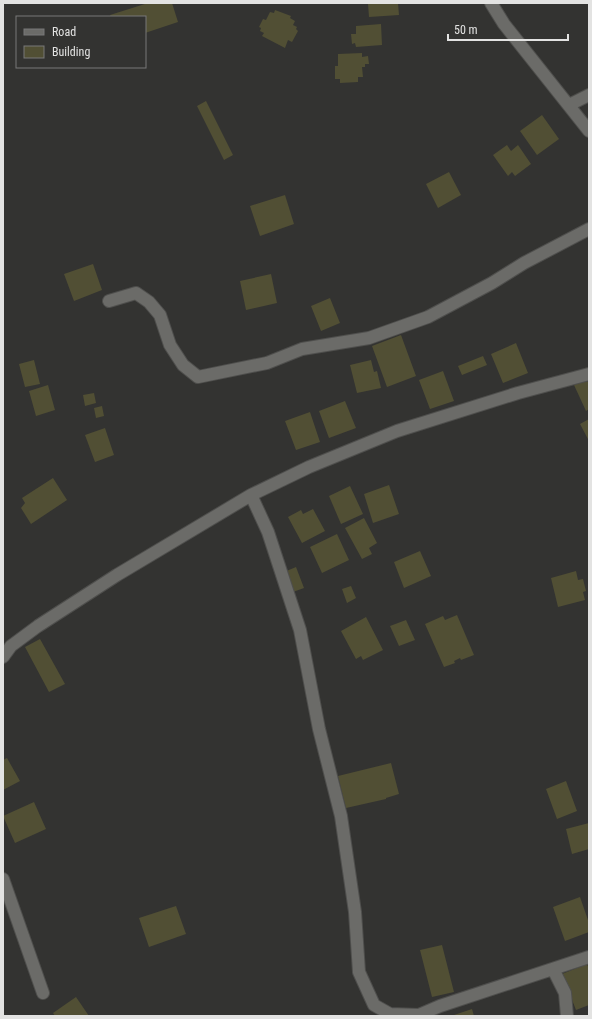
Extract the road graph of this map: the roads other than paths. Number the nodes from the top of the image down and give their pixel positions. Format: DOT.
graph roads {
  1 [pos="491,3"];
  2 [pos="589,94"];
  3 [pos="569,105"];
  4 [pos="589,131"];
  5 [pos="589,229"];
  6 [pos="109,301"];
  7 [pos="589,374"];
  8 [pos="251,495"];
  9 [pos="3,657"];
  10 [pos="3,879"];
  11 [pos="589,957"];
  12 [pos="553,969"];
  13 [pos="42,993"];
  14 [pos="567,1016"];
  1 -- 3 [label="street"];
  2 -- 3 [label="street"];
  3 -- 4 [label="street"];
  5 -- 6 [label="street"];
  7 -- 8 [label="street"];
  8 -- 9 [label="street"];
  8 -- 12 [label="street"];
  10 -- 13 [label="street"];
  11 -- 12 [label="street"];
  12 -- 14 [label="street"];
}
